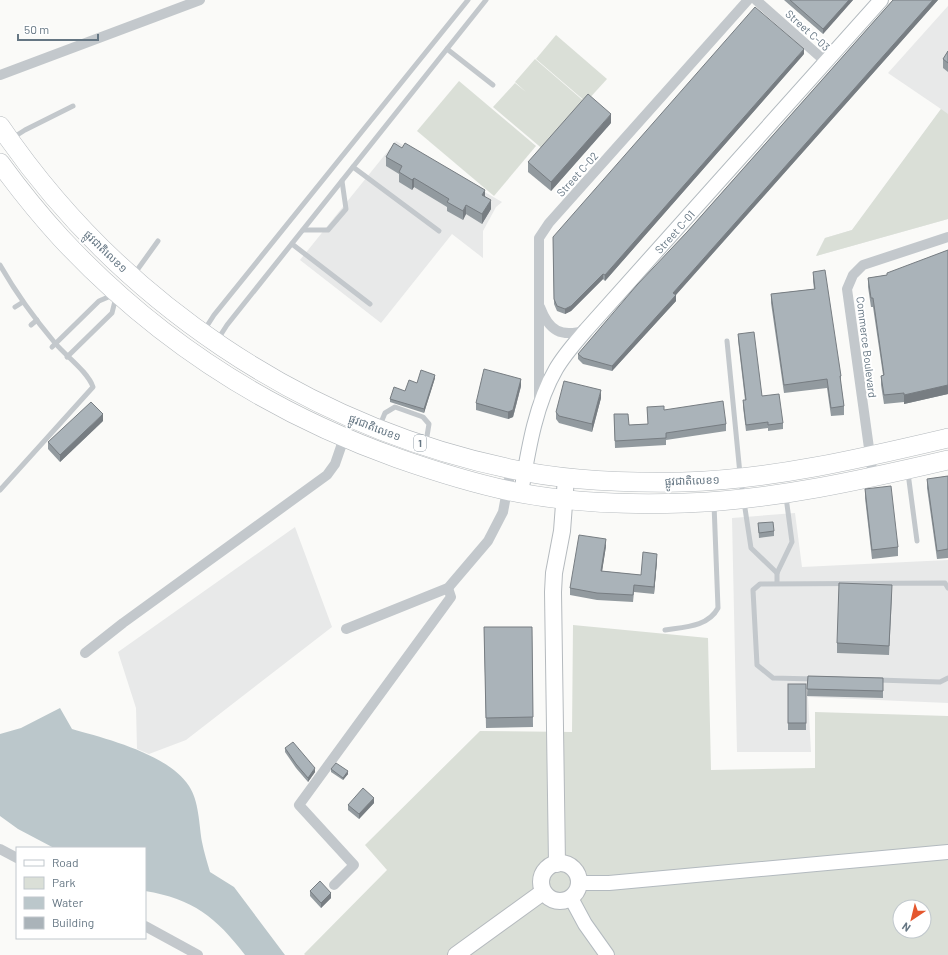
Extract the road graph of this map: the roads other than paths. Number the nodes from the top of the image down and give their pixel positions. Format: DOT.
graph roads {
  1 [pos="200,0"];
  2 [pos="468,0"];
  3 [pos="486,0"];
  4 [pos="748,0"];
  5 [pos="756,0"];
  6 [pos="881,0"];
  7 [pos="448,49"];
  8 [pos="826,62"];
  9 [pos="0,75"];
  10 [pos="493,85"];
  11 [pos="73,106"];
  12 [pos="5,133"];
  13 [pos="0,163"];
  14 [pos="353,167"];
  15 [pos="342,181"];
  16 [pos="303,230"];
  17 [pos="439,231"];
  18 [pos="948,237"];
  19 [pos="158,241"];
  20 [pos="292,244"];
  21 [pos="0,265"];
  22 [pos="6,274"];
  23 [pos="0,277"];
  24 [pos="125,285"];
  25 [pos="538,301"];
  26 [pos="23,302"];
  27 [pos="370,304"];
  28 [pos="15,308"];
  29 [pos="37,320"];
  30 [pos="31,325"];
  31 [pos="586,330"];
  32 [pos="209,338"];
  33 [pos="727,341"];
  34 [pos="54,346"];
  35 [pos="67,358"];
  36 [pos="540,408"];
  37 [pos="378,429"];
  38 [pos="344,438"];
  39 [pos="948,438"];
  40 [pos="425,445"];
  41 [pos="869,455"];
  42 [pos="948,460"];
  43 [pos="518,470"];
  44 [pos="908,470"];
  45 [pos="873,477"];
  46 [pos="566,478"];
  47 [pos="740,478"];
  48 [pos="783,482"];
  49 [pos="0,490"];
  50 [pos="515,492"];
  51 [pos="564,499"];
  52 [pos="744,499"];
  53 [pos="714,502"];
  54 [pos="918,541"];
  55 [pos="777,573"];
  56 [pos="777,582"];
  57 [pos="448,588"];
  58 [pos="948,588"];
  59 [pos="346,629"];
  60 [pos="665,630"];
  61 [pos="85,653"];
  62 [pos="948,678"];
  63 [pos="821,679"];
  64 [pos="869,680"];
  65 [pos="0,850"];
  66 [pos="948,852"];
  67 [pos="16,858"];
  68 [pos="557,864"];
  69 [pos="578,882"];
  70 [pos="334,885"];
  71 [pos="543,892"];
  72 [pos="571,898"];
  73 [pos="146,927"];
  74 [pos="198,955"];
  75 [pos="456,955"];
  76 [pos="607,955"];
  1 -- 9 [label="street"];
  2 -- 32 [label="lane"];
  3 -- 7 [label="lane"];
  4 -- 25 [label="street, Street C-02"];
  5 -- 8 [label="street, Street C-03"];
  6 -- 8 [label="street, Street C-01"];
  7 -- 10 [label="lane"];
  7 -- 14 [label="lane"];
  8 -- 31 [label="street, Street C-01"];
  11 -- 12 [label="lane"];
  12 -- 24 [label="highway, ផ្លូវជាតិលេខ១ / 1"];
  13 -- 24 [label="highway, ផ្លូវជាតិលេខ១ / 1"];
  14 -- 15 [label="lane"];
  14 -- 17 [label="lane"];
  15 -- 16 [label="lane"];
  15 -- 16 [label="lane"];
  16 -- 20 [label="lane"];
  18 -- 41 [label="street, Commerce Boulevard"];
  19 -- 24 [label="lane"];
  20 -- 27 [label="lane"];
  20 -- 32 [label="lane"];
  21 -- 22 [label="lane"];
  22 -- 23 [label="lane"];
  22 -- 26 [label="lane"];
  24 -- 32 [label="highway, ផ្លូវជាតិលេខ១ / 1"];
  24 -- 34 [label="lane"];
  24 -- 35 [label="lane"];
  24 -- 38 [label="highway, ផ្លូវជាតិលេខ១ / 1"];
  25 -- 31 [label="street"];
  25 -- 36 [label="street, Street C-02"];
  26 -- 28 [label="lane"];
  26 -- 29 [label="lane"];
  29 -- 30 [label="lane"];
  29 -- 34 [label="lane"];
  31 -- 36 [label="street, Street C-01"];
  32 -- 37 [label="highway, ផ្លូវជាតិលេខ១ / 1"];
  33 -- 47 [label="lane"];
  34 -- 35 [label="lane"];
  35 -- 49 [label="lane"];
  36 -- 43 [label="street, Street C-01"];
  37 -- 40 [label="highway, ផ្លូវជាតិលេខ១ / 1"];
  37 -- 40 [label="lane"];
  38 -- 50 [label="highway, ផ្លូវជាតិលេខ១ / 1"];
  38 -- 61 [label="street"];
  39 -- 41 [label="highway, ផ្លូវជាតិលេខ១ / 1"];
  40 -- 43 [label="highway, ផ្លូវជាតិលេខ១ / 1"];
  41 -- 45 [label="street, Commerce Boulevard"];
  41 -- 48 [label="highway, ផ្លូវជាតិលេខ១ / 1"];
  42 -- 44 [label="highway, ផ្លូវជាតិលេខ១ / 1"];
  43 -- 46 [label="highway, ផ្លូវជាតិលេខ១ / 1"];
  43 -- 50 [label="street, Street C-01"];
  44 -- 45 [label="highway, ផ្លូវជាតិលេខ១ / 1"];
  44 -- 54 [label="lane"];
  45 -- 48 [label="highway, ផ្លូវជាតិលេខ១ / 1"];
  46 -- 47 [label="highway, ផ្លូវជាតិលេខ១ / 1"];
  46 -- 51 [label="main road"];
  47 -- 48 [label="highway, ផ្លូវជាតិលេខ១ / 1"];
  47 -- 52 [label="lane"];
  48 -- 52 [label="highway, ផ្លូវជាតិលេខ១ / 1"];
  48 -- 55 [label="lane"];
  50 -- 51 [label="highway, ផ្លូវជាតិលេខ១ / 1"];
  50 -- 57 [label="street"];
  51 -- 53 [label="highway, ផ្លូវជាតិលេខ១ / 1"];
  51 -- 68 [label="main road"];
  52 -- 53 [label="highway, ផ្លូវជាតិលេខ១ / 1"];
  52 -- 55 [label="lane"];
  53 -- 60 [label="lane"];
  55 -- 56 [label="lane"];
  56 -- 58 [label="lane"];
  56 -- 63 [label="lane"];
  57 -- 59 [label="street"];
  57 -- 70 [label="street"];
  62 -- 64 [label="lane"];
  65 -- 67 [label="street"];
  66 -- 69 [label="street"];
  68 -- 69 [label="main road"];
  68 -- 71 [label="main road"];
  69 -- 72 [label="main road"];
  71 -- 72 [label="main road"];
  71 -- 75 [label="main road"];
  72 -- 76 [label="street"];
  73 -- 74 [label="street"];
}
